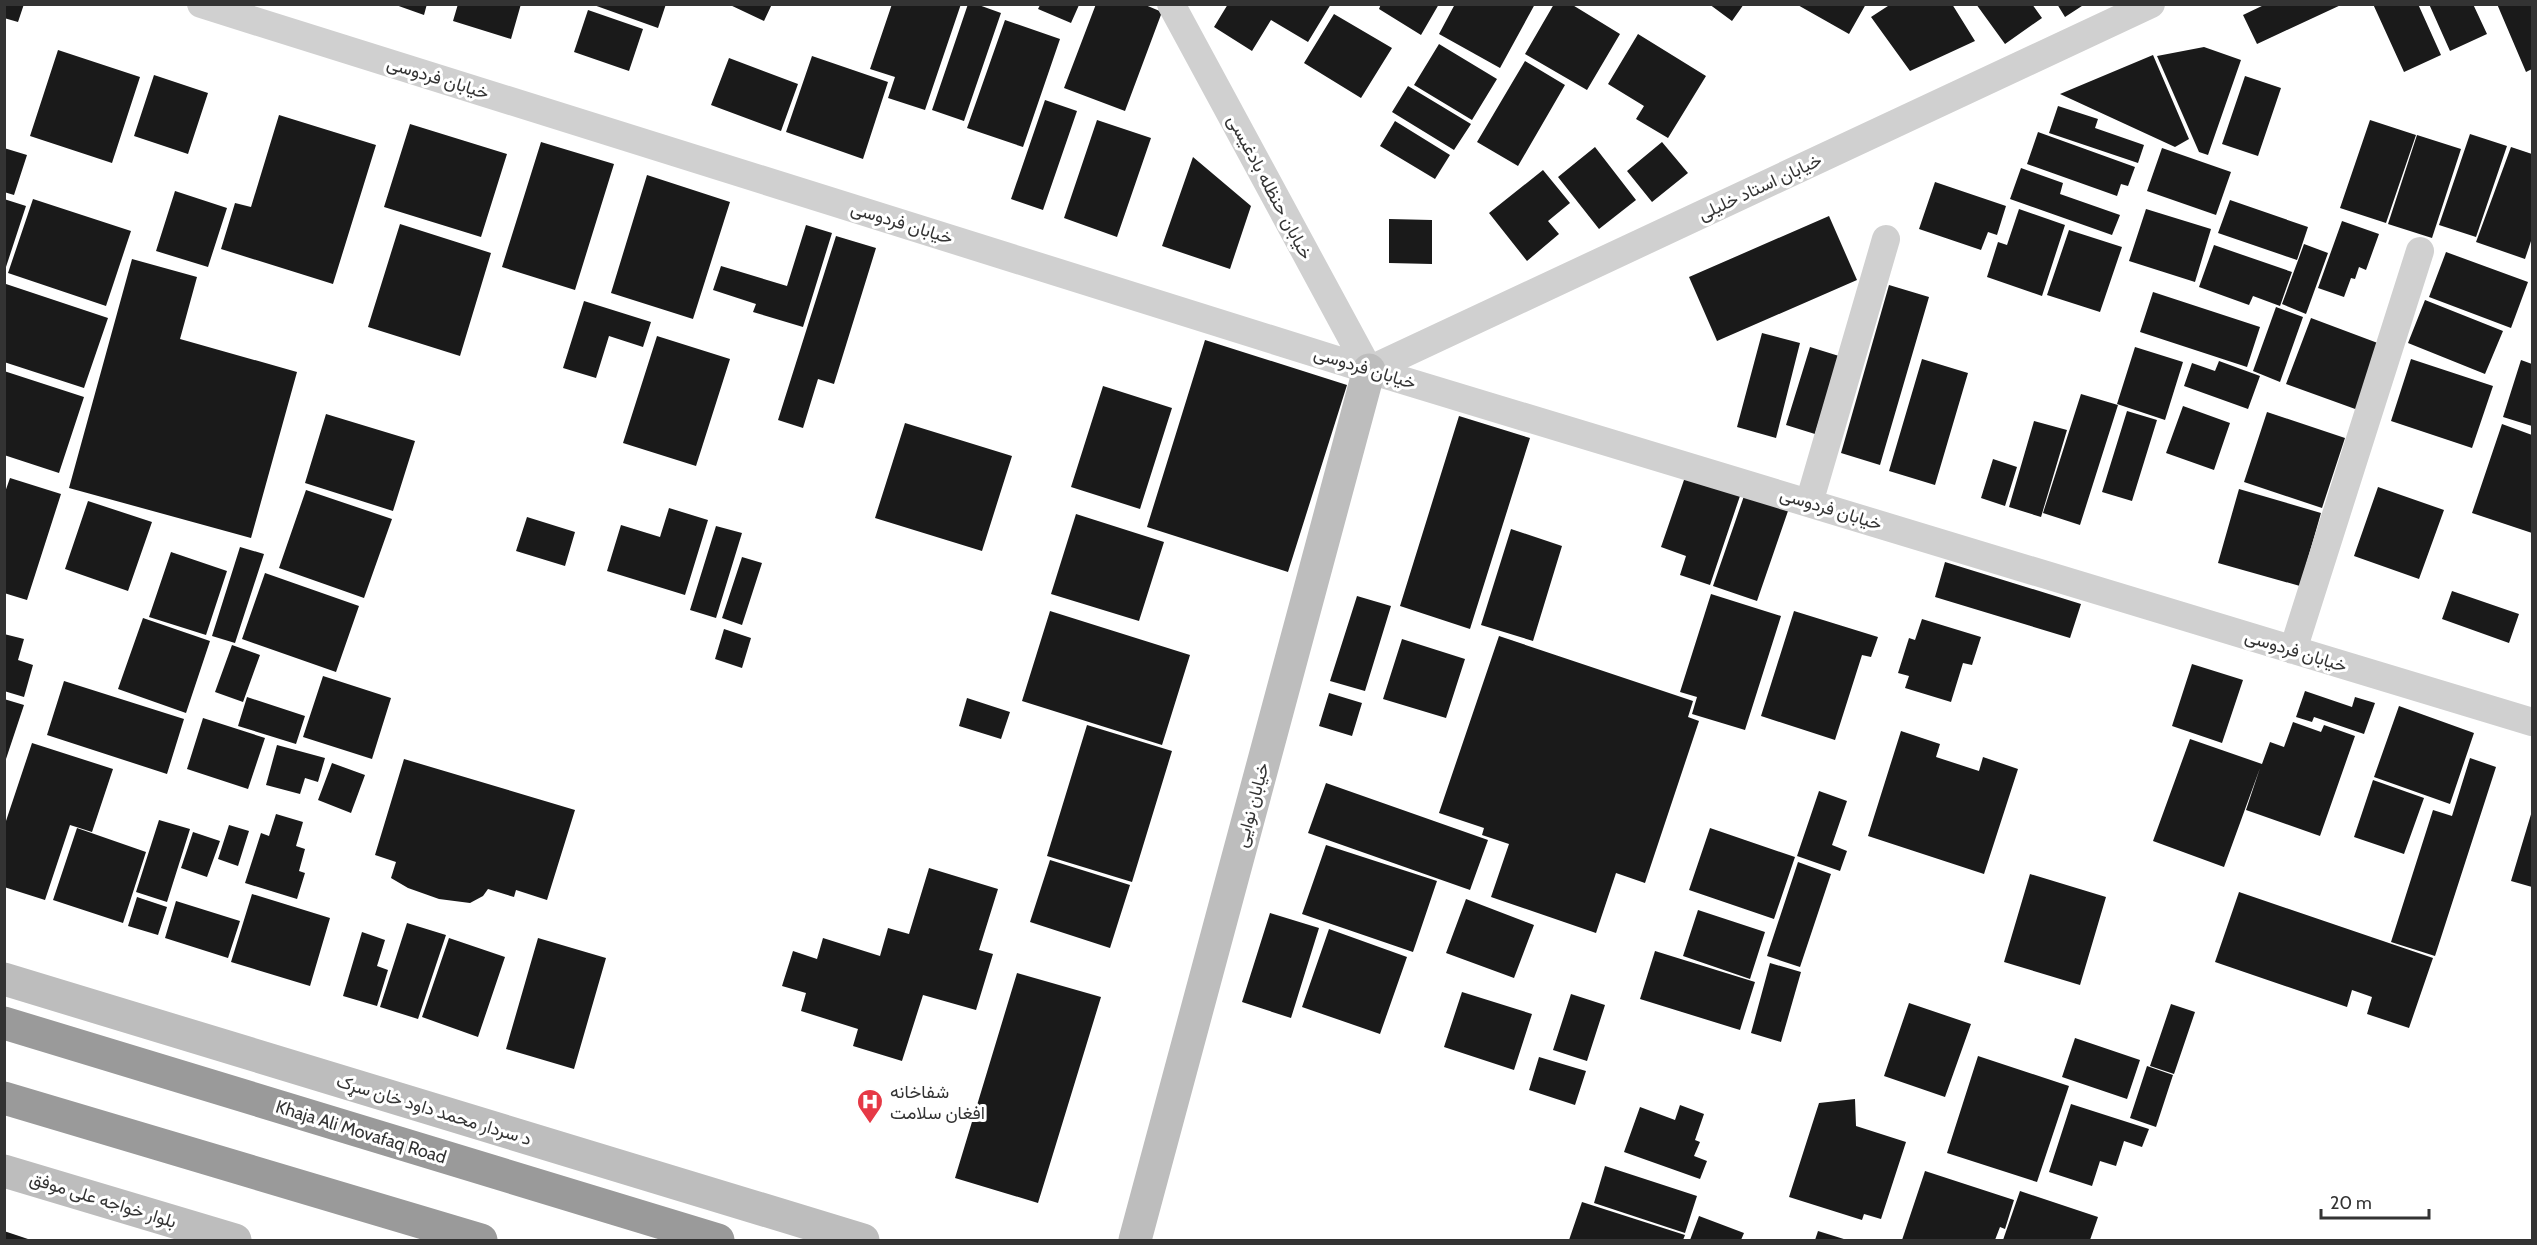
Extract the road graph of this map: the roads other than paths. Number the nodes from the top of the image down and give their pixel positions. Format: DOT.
graph roads {
  1 [pos="201,4"];
  2 [pos="1171,4"];
  3 [pos="2151,4"];
  4 [pos="1886,239"];
  5 [pos="2420,251"];
  6 [pos="1369,370"];
  7 [pos="1809,503"];
  8 [pos="2293,650"];
  9 [pos="2532,722"];
  10 [pos="4,979"];
  11 [pos="4,1023"];
  12 [pos="4,1098"];
  13 [pos="4,1171"];
  14 [pos="235,1240"];
  15 [pos="481,1240"];
  16 [pos="718,1240"];
  17 [pos="863,1240"];
  18 [pos="1135,1240"];
  1 -- 6 [label="street, خیابان فردوسی"];
  2 -- 6 [label="street, خیابان حنظله بادغیسی"];
  3 -- 6 [label="street, خیابان استاد خلیلی"];
  4 -- 7 [label="street"];
  5 -- 8 [label="street"];
  6 -- 7 [label="street, خیابان فردوسی"];
  6 -- 18 [label="street, خیابان نوایی"];
  7 -- 8 [label="street, خیابان فردوسی"];
  8 -- 9 [label="street, خیابان فردوسی"];
  10 -- 17 [label="street, د سردار محمد داود خان سړک"];
  11 -- 16 [label="highway, Khaja Ali Movafaq Road"];
  12 -- 15 [label="highway"];
  13 -- 14 [label="street, بلوار خواجه علی موفق"];
}
